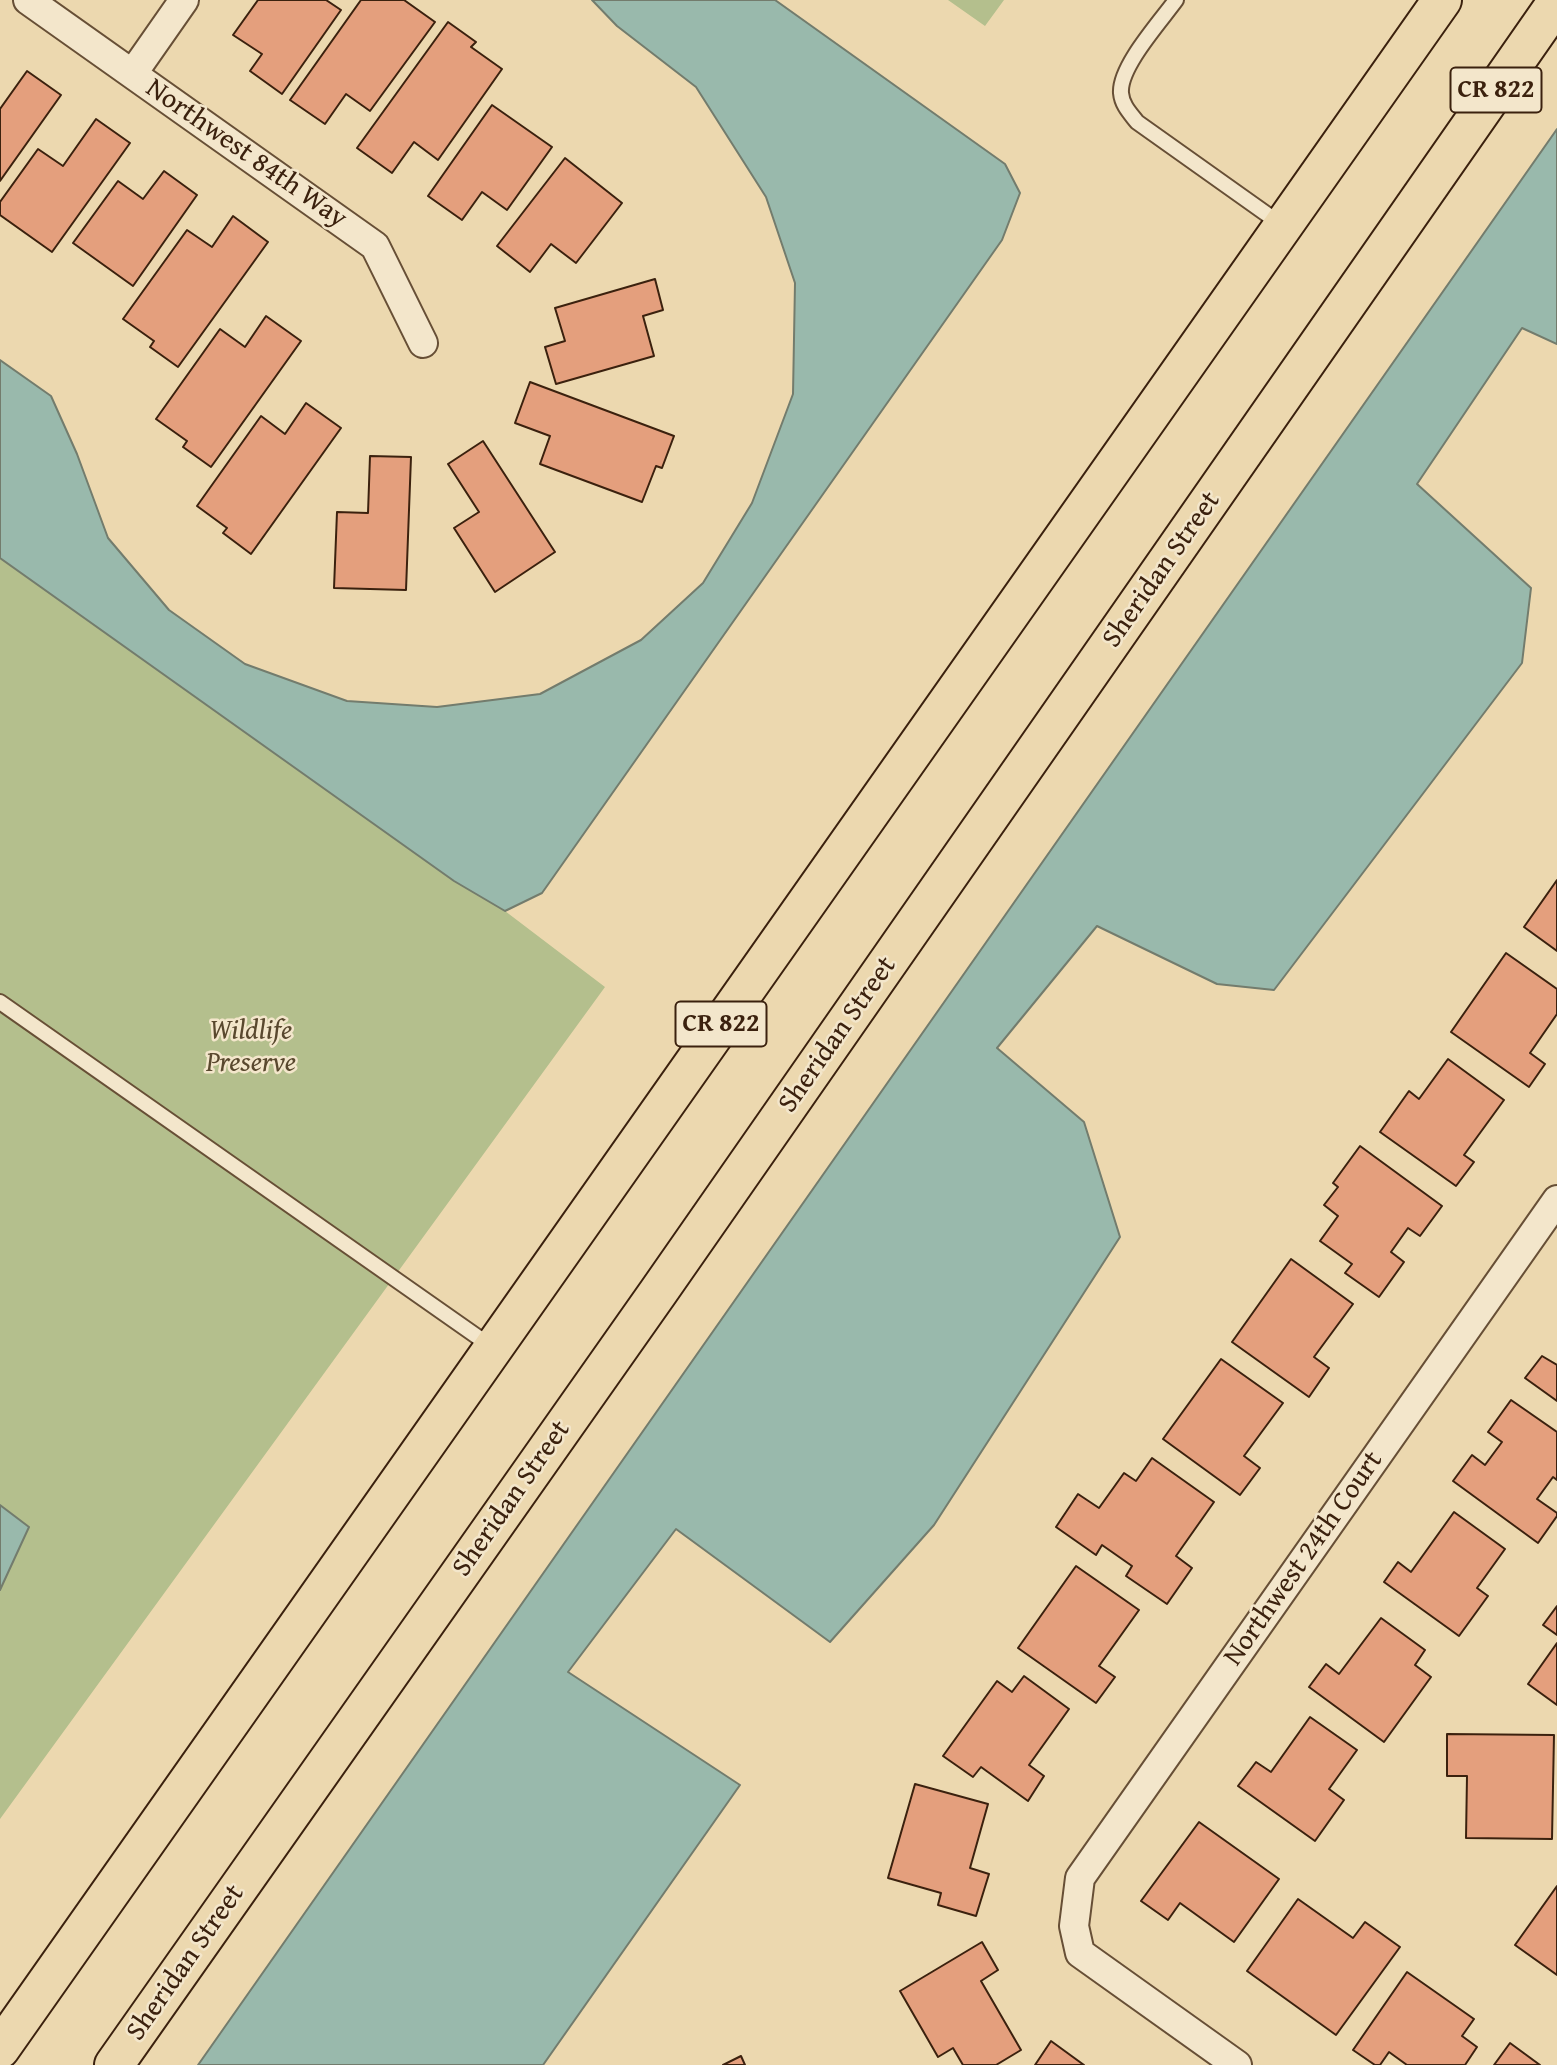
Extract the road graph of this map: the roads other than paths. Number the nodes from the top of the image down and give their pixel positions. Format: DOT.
graph roads {
  1 [pos="28,0"];
  2 [pos="184,0"];
  3 [pos="1176,0"];
  4 [pos="1442,0"];
  5 [pos="1557,2"];
  6 [pos="132,73"];
  7 [pos="1284,225"];
  8 [pos="423,343"];
  9 [pos="0,1002"];
  10 [pos="1557,1200"];
  11 [pos="494,1348"];
  12 [pos="0,2049"];
  13 [pos="114,2065"];
  14 [pos="1237,2065"];
  1 -- 6 [label="street, Northwest 84th Way"];
  2 -- 6 [label="street"];
  3 -- 7 [label="lane"];
  4 -- 7 [label="main road, CR 822"];
  5 -- 13 [label="main road, Sheridan Street / CR 822"];
  6 -- 8 [label="street, Northwest 84th Way"];
  7 -- 11 [label="main road, CR 822"];
  9 -- 11 [label="lane"];
  10 -- 14 [label="street, Northwest 24th Court"];
  11 -- 12 [label="main road, CR 822"];
}
